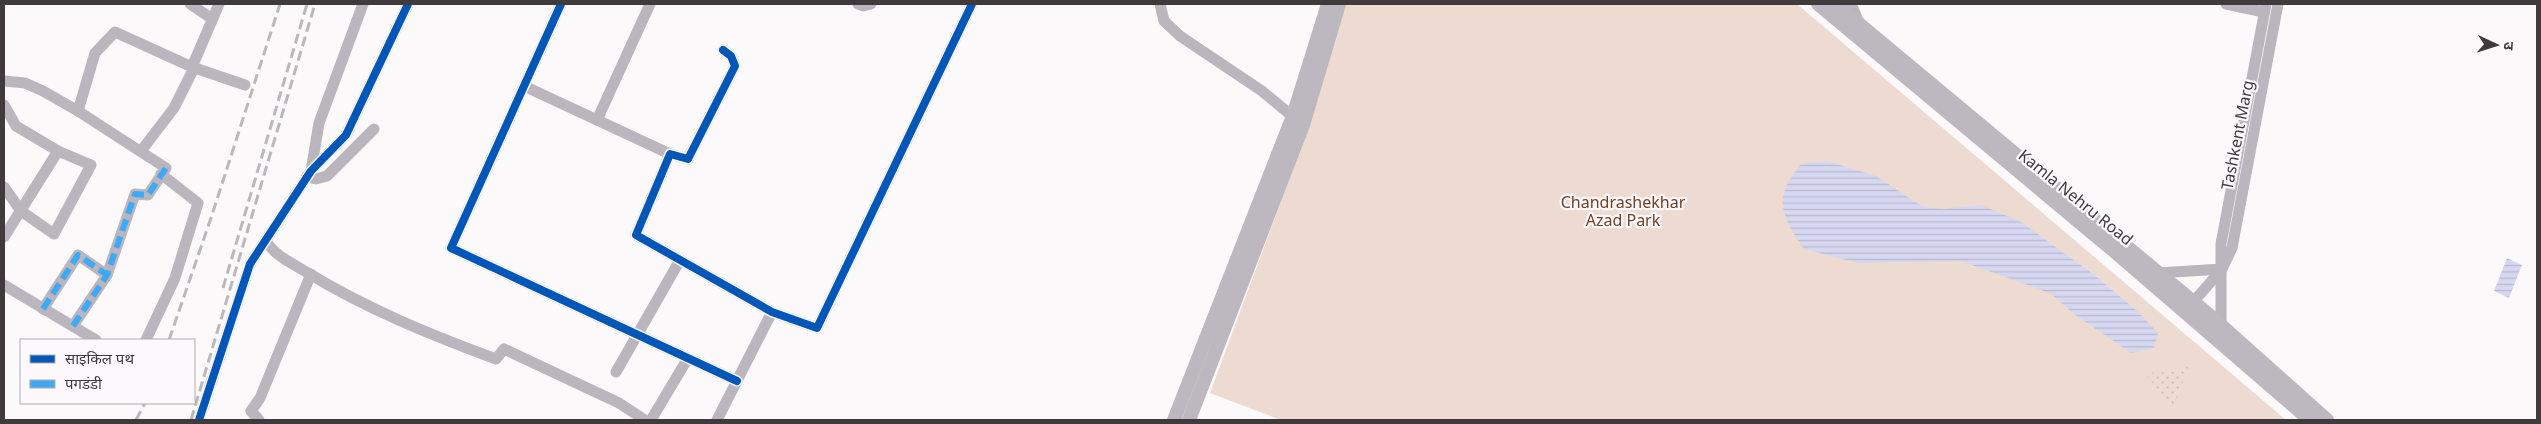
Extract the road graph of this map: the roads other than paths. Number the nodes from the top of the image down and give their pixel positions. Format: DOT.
graph roads {
  1 [pos="190,4"];
  2 [pos="218,4"];
  3 [pos="363,4"];
  4 [pos="408,4"];
  5 [pos="561,4"];
  6 [pos="650,4"];
  7 [pos="858,4"];
  8 [pos="871,4"];
  9 [pos="972,4"];
  10 [pos="1160,4"];
  11 [pos="1328,4"];
  12 [pos="1339,4"];
  13 [pos="1818,4"];
  14 [pos="1835,4"];
  15 [pos="1851,4"];
  16 [pos="2226,4"];
  17 [pos="2278,4"];
  18 [pos="2265,8"];
  19 [pos="211,18"];
  20 [pos="1860,25"];
  21 [pos="723,50"];
  22 [pos="193,68"];
  23 [pos="4,81"];
  24 [pos="245,85"];
  25 [pos="524,86"];
  26 [pos="4,105"];
  27 [pos="78,111"];
  28 [pos="597,120"];
  29 [pos="1298,120"];
  30 [pos="374,129"];
  31 [pos="58,151"];
  32 [pos="141,152"];
  33 [pos="670,154"];
  34 [pos="161,174"];
  35 [pos="309,174"];
  36 [pos="4,187"];
  37 [pos="21,211"];
  38 [pos="4,237"];
  39 [pos="266,241"];
  40 [pos="680,260"];
  41 [pos="2222,269"];
  42 [pos="2158,272"];
  43 [pos="311,274"];
  44 [pos="107,275"];
  45 [pos="4,285"];
  46 [pos="2189,306"];
  47 [pos="43,309"];
  48 [pos="772,312"];
  49 [pos="2221,325"];
  50 [pos="73,326"];
  51 [pos="639,335"];
  52 [pos="94,339"];
  53 [pos="146,339"];
  54 [pos="688,358"];
  55 [pos="616,372"];
  56 [pos="737,381"];
  57 [pos="199,420"];
  58 [pos="259,420"];
  59 [pos="645,420"];
  60 [pos="650,420"];
  61 [pos="717,420"];
  62 [pos="1174,420"];
  63 [pos="1189,420"];
  64 [pos="2310,420"];
  65 [pos="2327,420"];
  1 -- 19 [label="street"];
  2 -- 19 [label="street"];
  3 -- 35 [label="street"];
  4 -- 35 [label="street"];
  5 -- 25 [label="street"];
  6 -- 28 [label="street"];
  7 -- 8 [label="street"];
  9 -- 48 [label="street"];
  10 -- 29 [label="street"];
  11 -- 29 [label="main road"];
  12 -- 29 [label="main road"];
  13 -- 46 [label="main road, Kamla Nehru Road"];
  14 -- 20 [label="main road, Kamla Nehru Road"];
  15 -- 20 [label="street"];
  16 -- 18 [label="street"];
  17 -- 41 [label="street, Tashkent Marg"];
  18 -- 41 [label="street, Tashkent Marg"];
  19 -- 22 [label="street"];
  20 -- 42 [label="main road, Kamla Nehru Road"];
  21 -- 33 [label="street"];
  22 -- 24 [label="street"];
  22 -- 27 [label="street"];
  22 -- 32 [label="street"];
  23 -- 27 [label="street"];
  25 -- 28 [label="street"];
  25 -- 51 [label="street"];
  26 -- 31 [label="street"];
  27 -- 32 [label="street"];
  28 -- 33 [label="street"];
  29 -- 62 [label="main road"];
  29 -- 63 [label="main road"];
  30 -- 35 [label="street"];
  31 -- 37 [label="street"];
  31 -- 37 [label="street"];
  32 -- 34 [label="street"];
  33 -- 40 [label="street"];
  34 -- 44 [label="street"];
  34 -- 53 [label="street"];
  35 -- 39 [label="street"];
  36 -- 37 [label="street"];
  37 -- 38 [label="street"];
  39 -- 43 [label="street"];
  39 -- 57 [label="street"];
  40 -- 48 [label="street"];
  40 -- 51 [label="street"];
  41 -- 42 [label="street"];
  41 -- 46 [label="street, Tashkent Marg"];
  41 -- 49 [label="street"];
  42 -- 46 [label="main road, Kamla Nehru Road"];
  43 -- 58 [label="street"];
  43 -- 59 [label="street"];
  44 -- 47 [label="street"];
  44 -- 50 [label="street"];
  45 -- 47 [label="street"];
  46 -- 49 [label="main road, Kamla Nehru Road"];
  46 -- 64 [label="main road, Kamla Nehru Road"];
  47 -- 50 [label="street"];
  48 -- 56 [label="street"];
  49 -- 65 [label="main road, Kamla Nehru Road"];
  50 -- 52 [label="street"];
  51 -- 54 [label="street"];
  51 -- 55 [label="street"];
  54 -- 56 [label="street"];
  54 -- 60 [label="street"];
  56 -- 61 [label="street"];
}
